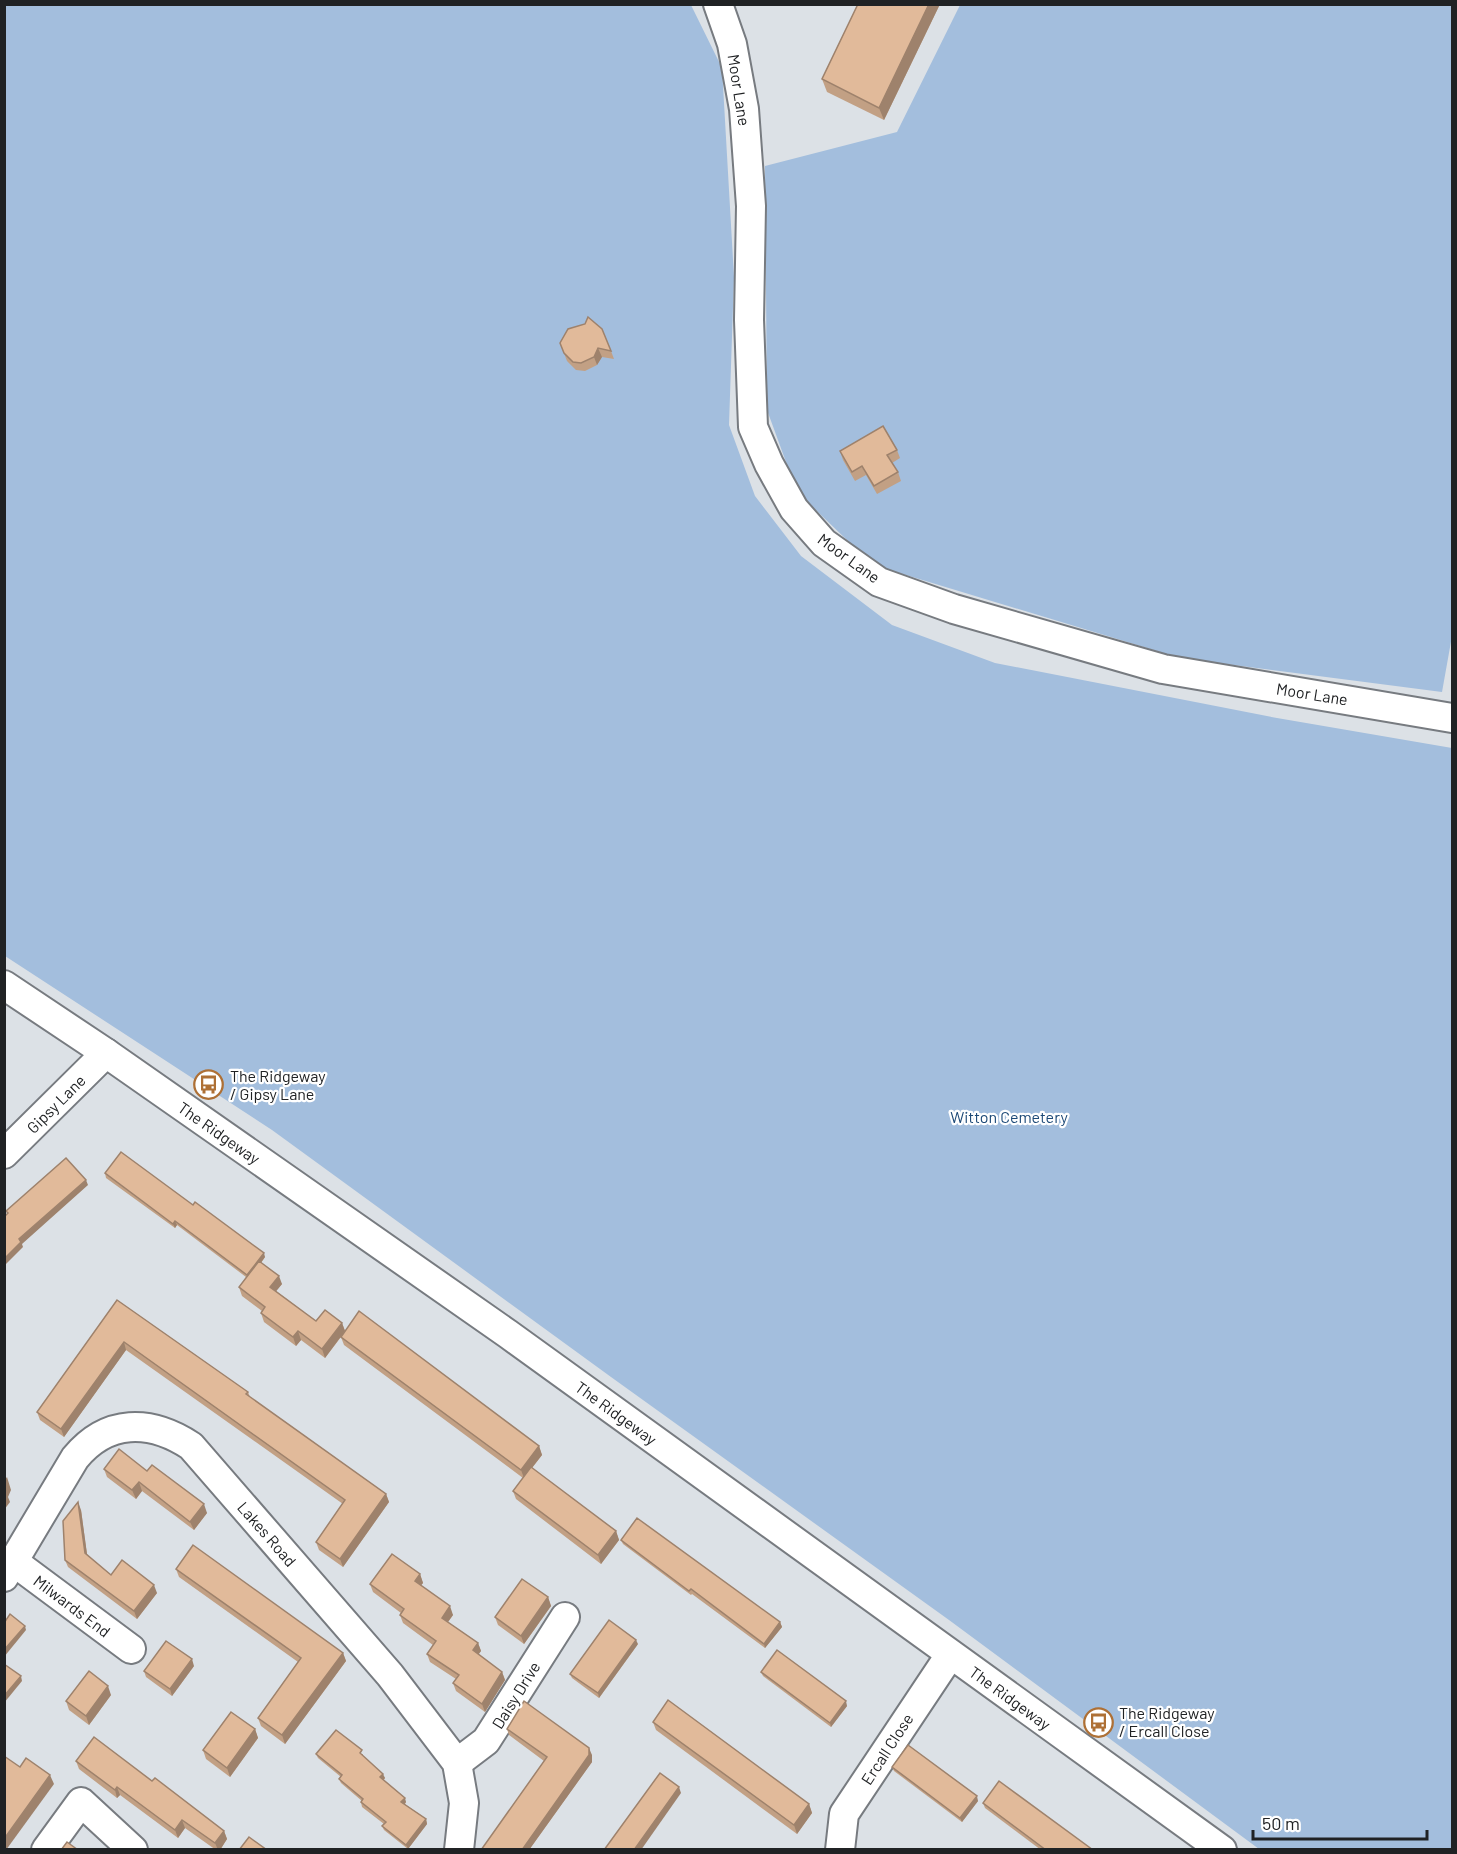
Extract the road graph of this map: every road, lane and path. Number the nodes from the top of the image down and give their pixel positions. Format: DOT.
graph roads {
  1 [pos="718,4"];
  2 [pos="1452,718"];
  3 [pos="4,985"];
  4 [pos="106,1053"];
  5 [pos="4,1154"];
  6 [pos="9,1569"];
  7 [pos="565,1617"];
  8 [pos="131,1650"];
  9 [pos="950,1654"];
  10 [pos="457,1763"];
  11 [pos="46,1850"];
  12 [pos="133,1850"];
  13 [pos="459,1850"];
  14 [pos="840,1850"];
  15 [pos="1222,1850"];
  1 -- 2 [label="street, Moor Lane"];
  3 -- 4 [label="street, The Ridgeway"];
  4 -- 5 [label="street, Gipsy Lane"];
  4 -- 9 [label="street, The Ridgeway"];
  6 -- 8 [label="street, Milwards End"];
  6 -- 10 [label="street, Lakes Road"];
  7 -- 10 [label="street, Daisy Drive"];
  9 -- 14 [label="street, Ercall Close"];
  9 -- 15 [label="street, The Ridgeway"];
  10 -- 13 [label="street, Lakes Road"];
  11 -- 12 [label="street"];
}
